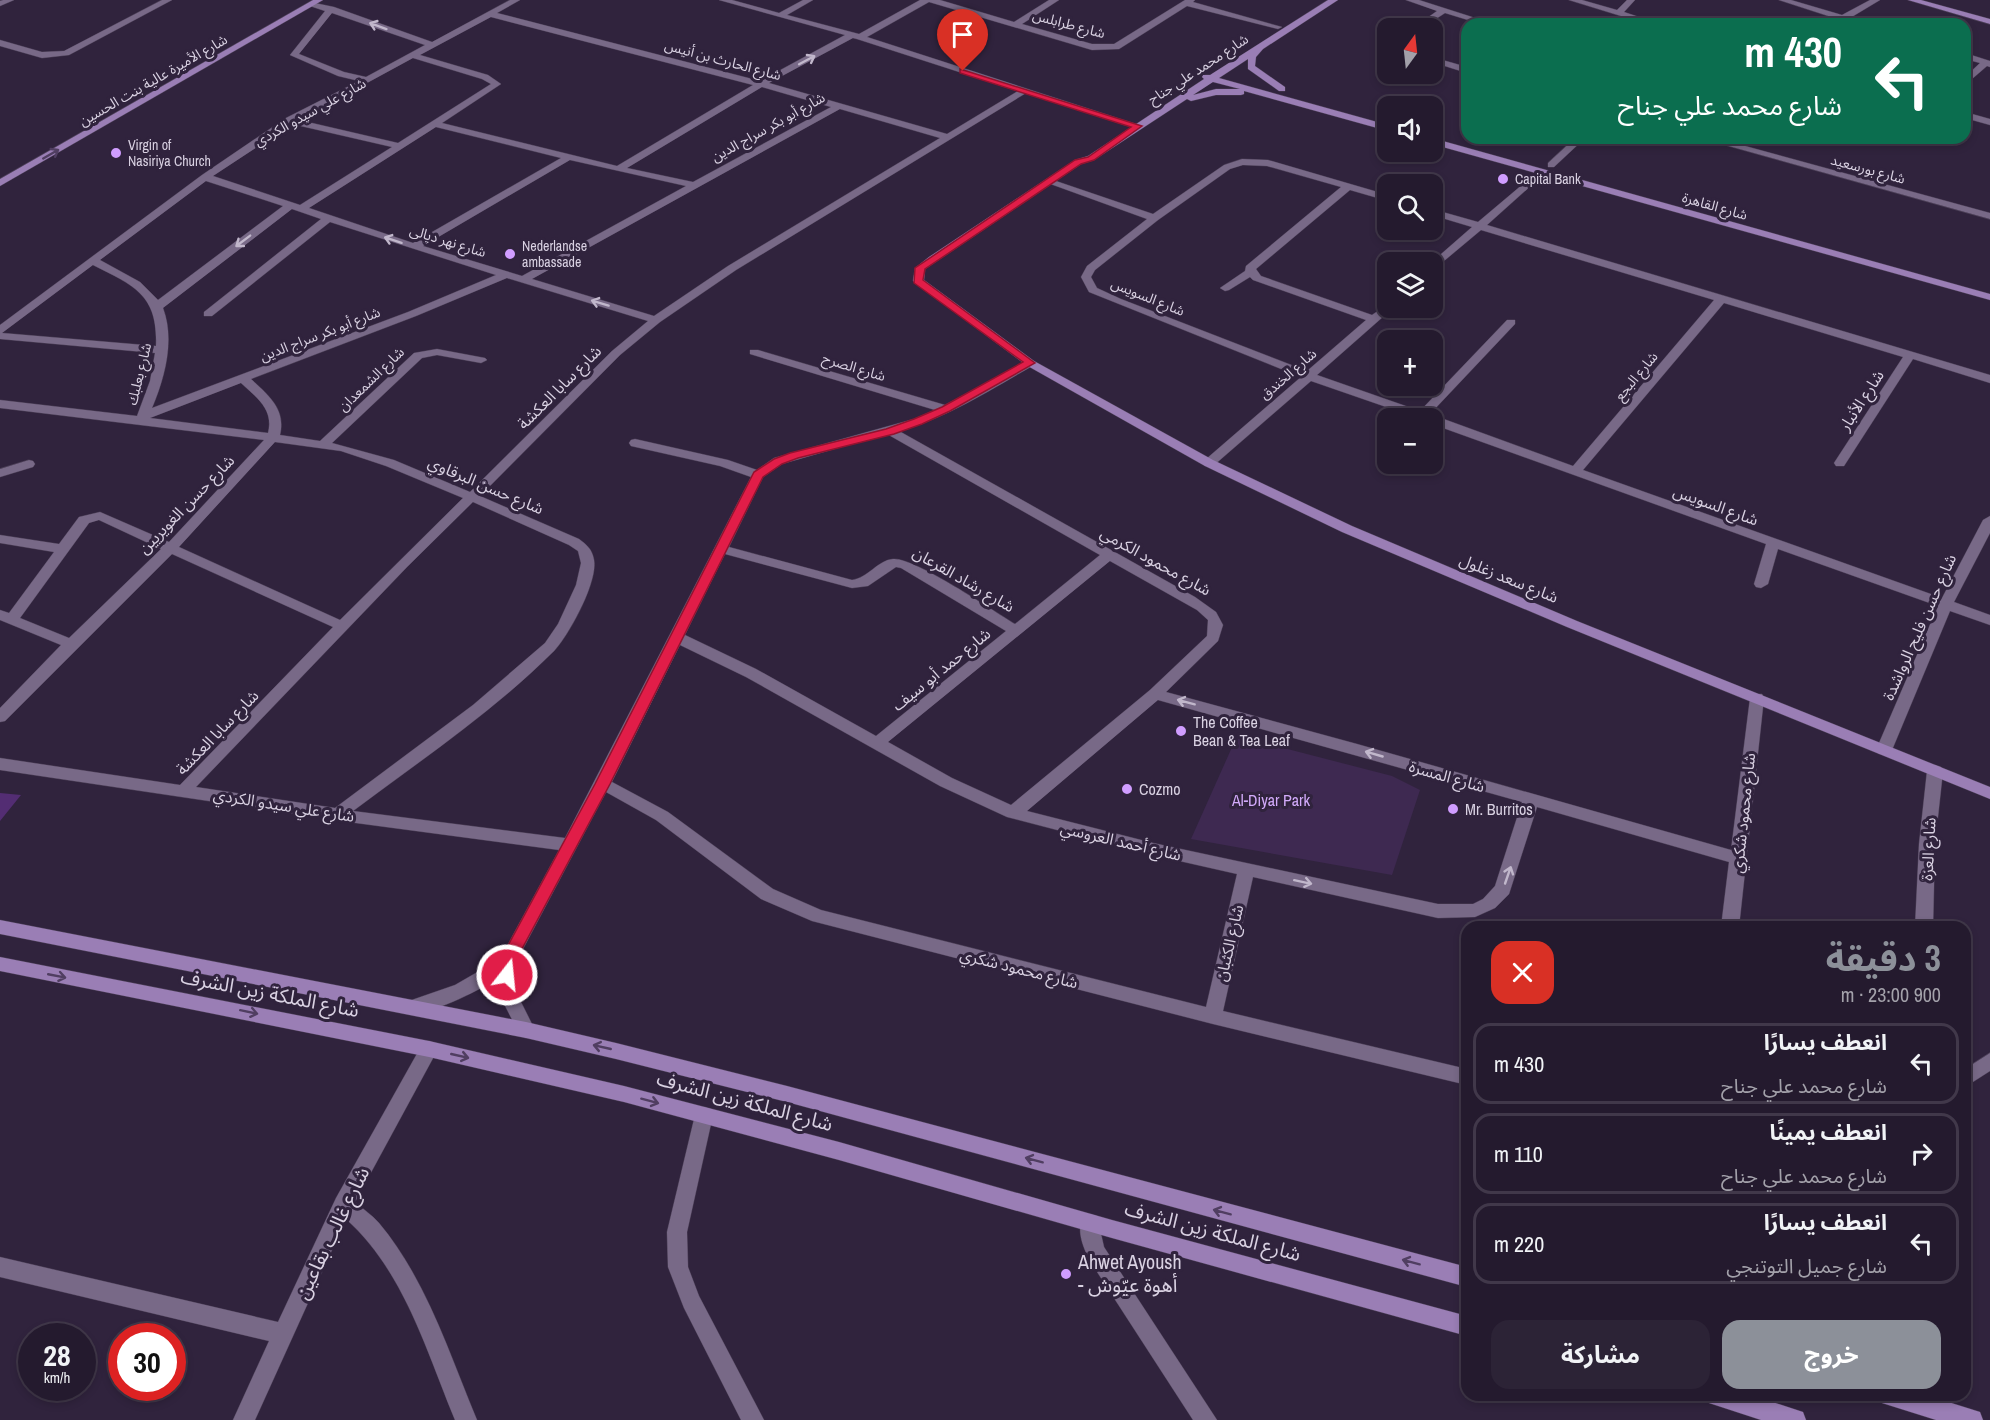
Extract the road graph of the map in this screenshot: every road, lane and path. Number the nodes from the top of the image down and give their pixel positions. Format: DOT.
graph roads {
  1 [pos="10,0"];
  2 [pos="168,0"];
  3 [pos="302,0"];
  4 [pos="723,0"];
  5 [pos="809,0"];
  6 [pos="926,0"];
  7 [pos="931,0"];
  8 [pos="1055,0"];
  9 [pos="1319,0"];
  10 [pos="1334,0"];
  11 [pos="1410,0"];
  12 [pos="1574,0"];
  13 [pos="1631,0"];
  14 [pos="1783,0"];
  15 [pos="1876,0"];
  16 [pos="1912,0"];
  17 [pos="1943,0"];
  18 [pos="512,1"];
  19 [pos="316,2"];
  20 [pos="1189,2"];
  21 [pos="0,4"];
  22 [pos="331,9"];
  23 [pos="1444,10"];
  24 [pos="1619,13"];
  25 [pos="1990,13"];
  26 [pos="490,14"];
  27 [pos="782,15"];
  28 [pos="1432,18"];
  29 [pos="1470,18"];
  30 [pos="1636,18"];
  31 [pos="1844,18"];
  32 [pos="1990,22"];
  33 [pos="1016,24"];
  34 [pos="1278,27"];
  35 [pos="856,36"];
  36 [pos="0,43"];
  37 [pos="433,45"];
  38 [pos="1261,46"];
  39 [pos="414,56"];
  40 [pos="1971,59"];
  41 [pos="1443,62"];
  42 [pos="1988,63"];
  43 [pos="1461,68"];
  44 [pos="1221,73"];
  45 [pos="1211,74"];
  46 [pos="1971,77"];
  47 [pos="366,80"];
  48 [pos="761,84"];
  49 [pos="1282,89"];
  50 [pos="1024,91"];
  51 [pos="1274,96"];
  52 [pos="1176,102"];
  53 [pos="839,106"];
  54 [pos="1377,116"];
  55 [pos="1971,116"];
  56 [pos="289,120"];
  57 [pos="1990,122"];
  58 [pos="435,124"];
  59 [pos="1377,125"];
  60 [pos="1129,126"];
  61 [pos="1443,135"];
  62 [pos="948,137"];
  63 [pos="1461,140"];
  64 [pos="1443,144"];
  65 [pos="1475,144"];
  66 [pos="1574,144"];
  67 [pos="1726,144"];
  68 [pos="1752,144"];
  69 [pos="399,146"];
  70 [pos="1747,150"];
  71 [pos="569,157"];
  72 [pos="1551,165"];
  73 [pos="618,169"];
  74 [pos="0,172"];
  75 [pos="1541,172"];
  76 [pos="205,177"];
  77 [pos="1050,182"];
  78 [pos="0,183"];
  79 [pos="693,185"];
  80 [pos="1349,186"];
  81 [pos="1377,195"];
  82 [pos="295,208"];
  83 [pos="1443,216"];
  84 [pos="1990,216"];
  85 [pos="1154,218"];
  86 [pos="328,219"];
  87 [pos="1479,227"];
  88 [pos="414,247"];
  89 [pos="1443,258"];
  90 [pos="91,260"];
  91 [pos="1251,272"];
  92 [pos="506,275"];
  93 [pos="523,280"];
  94 [pos="1990,287"];
  95 [pos="1225,288"];
  96 [pos="1990,297"];
  97 [pos="1721,299"];
  98 [pos="158,306"];
  99 [pos="208,314"];
  100 [pos="1377,316"];
  101 [pos="1373,319"];
  102 [pos="656,320"];
  103 [pos="1511,322"];
  104 [pos="0,330"];
  105 [pos="0,336"];
  106 [pos="163,350"];
  107 [pos="754,352"];
  108 [pos="1909,356"];
  109 [pos="481,360"];
  110 [pos="1030,363"];
  111 [pos="1309,376"];
  112 [pos="244,379"];
  113 [pos="1990,379"];
  114 [pos="0,404"];
  115 [pos="1400,408"];
  116 [pos="1437,408"];
  117 [pos="946,409"];
  118 [pos="142,419"];
  119 [pos="1443,424"];
  120 [pos="890,431"];
  121 [pos="273,437"];
  122 [pos="635,443"];
  123 [pos="324,444"];
  124 [pos="1840,462"];
  125 [pos="1209,463"];
  126 [pos="29,464"];
  127 [pos="1575,472"];
  128 [pos="0,473"];
  129 [pos="758,475"];
  130 [pos="471,497"];
  131 [pos="1990,520"];
  132 [pos="0,539"];
  133 [pos="1773,543"];
  134 [pos="171,547"];
  135 [pos="62,549"];
  136 [pos="722,549"];
  137 [pos="1109,555"];
  138 [pos="1761,584"];
  139 [pos="1946,604"];
  140 [pos="6,617"];
  141 [pos="1990,620"];
  142 [pos="342,626"];
  143 [pos="1017,631"];
  144 [pos="676,637"];
  145 [pos="71,644"];
  146 [pos="1155,694"];
  147 [pos="1757,698"];
  148 [pos="2,711"];
  149 [pos="878,742"];
  150 [pos="1884,750"];
  151 [pos="0,764"];
  152 [pos="1935,771"];
  153 [pos="603,784"];
  154 [pos="184,790"];
  155 [pos="1990,793"];
  156 [pos="1531,800"];
  157 [pos="339,813"];
  158 [pos="1013,813"];
  159 [pos="569,845"];
  160 [pos="1739,859"];
  161 [pos="1246,870"];
  162 [pos="1731,921"];
  163 [pos="1924,921"];
  164 [pos="0,927"];
  165 [pos="0,964"];
  166 [pos="506,964"];
  167 [pos="412,1007"];
  168 [pos="1213,1016"];
  169 [pos="526,1030"];
  170 [pos="429,1049"];
  171 [pos="1990,1061"];
  172 [pos="1971,1075"];
  173 [pos="1461,1076"];
  174 [pos="704,1115"];
  175 [pos="344,1204"];
  176 [pos="1090,1223"];
  177 [pos="0,1267"];
  178 [pos="1461,1275"];
  179 [pos="1461,1324"];
  180 [pos="283,1334"];
  181 [pos="1736,1401"];
  182 [pos="1910,1401"];
  183 [pos="747,1418"];
  184 [pos="244,1420"];
  185 [pos="466,1420"];
  186 [pos="1206,1420"];
  187 [pos="1795,1420"];
  188 [pos="1972,1420"];
  1 -- 21 [label="street"];
  2 -- 36 [label="street"];
  3 -- 74 [label="main road, شارع الأميرة عالية بنت الحسين"];
  4 -- 27 [label="street"];
  5 -- 27 [label="street"];
  6 -- 35 [label="street"];
  7 -- 33 [label="street, شارع طرابلس"];
  8 -- 33 [label="street"];
  9 -- 34 [label="main road, شارع محمد علي جناح"];
  10 -- 38 [label="main road, شارع محمد علي جناح"];
  11 -- 23 [label="street"];
  12 -- 24 [label="street"];
  13 -- 24 [label="street"];
  14 -- 31 [label="street"];
  15 -- 31 [label="street"];
  16 -- 32 [label="main road"];
  17 -- 25 [label="main road"];
  18 -- 26 [label="street, شارع علي سيدو الكردي"];
  19 -- 22 [label="street"];
  78 -- 19 [label="main road, شارع الأميرة عالية بنت الحسين, one-way"];
  20 -- 33 [label="street, شارع طرابلس"];
  20 -- 34 [label="street"];
  37 -- 22 [label="street, one-way"];
  22 -- 47 [label="street"];
  23 -- 28 [label="street"];
  23 -- 29 [label="street"];
  24 -- 30 [label="street"];
  26 -- 37 [label="street, شارع علي سيدو الكردي"];
  26 -- 48 [label="street, شارع الحارث بن أنيس"];
  27 -- 35 [label="street"];
  34 -- 45 [label="main road, شارع محمد علي جناح"];
  48 -- 35 [label="street, one-way"];
  35 -- 50 [label="street"];
  37 -- 39 [label="street, شارع علي سيدو الكردي"];
  38 -- 44 [label="main road, شارع محمد علي جناح"];
  38 -- 49 [label="main road"];
  39 -- 47 [label="street, شارع علي سيدو الكردي"];
  39 -- 58 [label="street"];
  40 -- 42 [label="street"];
  41 -- 43 [label="street"];
  42 -- 46 [label="street"];
  44 -- 45 [label="main road"];
  44 -- 49 [label="main road"];
  45 -- 51 [label="main road"];
  45 -- 52 [label="main road, شارع محمد علي جناح"];
  45 -- 60 [label="main road, شارع محمد علي جناح"];
  47 -- 56 [label="street, شارع علي سيدو الكردي"];
  48 -- 53 [label="street, شارع الحارث بن أنيس"];
  48 -- 73 [label="street"];
  49 -- 54 [label="main road"];
  50 -- 60 [label="street"];
  50 -- 62 [label="street, شارع سابا العكشة"];
  51 -- 52 [label="main road"];
  51 -- 59 [label="main road"];
  52 -- 60 [label="main road, شارع محمد علي جناح"];
  53 -- 62 [label="street, شارع الحارث بن أنيس"];
  53 -- 79 [label="street, شارع أبو بكر سراج الدين"];
  55 -- 57 [label="street"];
  56 -- 69 [label="street"];
  56 -- 76 [label="street, شارع علي سيدو الكردي"];
  58 -- 69 [label="street"];
  58 -- 71 [label="street"];
  60 -- 77 [label="main road, شارع محمد علي جناح"];
  61 -- 63 [label="main road, شارع القاهرة"];
  62 -- 102 [label="street, شارع سابا العكشة"];
  64 -- 75 [label="main road, شارع القاهرة"];
  65 -- 72 [label="main road, شارع القاهرة"];
  66 -- 72 [label="street"];
  67 -- 70 [label="street, شارع بورسعيد"];
  68 -- 70 [label="street"];
  69 -- 82 [label="street"];
  70 -- 84 [label="street, شارع بورسعيد"];
  71 -- 73 [label="street"];
  71 -- 88 [label="street"];
  72 -- 94 [label="main road, شارع القاهرة"];
  73 -- 79 [label="street"];
  75 -- 87 [label="street"];
  75 -- 96 [label="main road, شارع القاهرة"];
  76 -- 82 [label="street, شارع نهر ديالى"];
  76 -- 90 [label="street, شارع علي سيدو الكردي"];
  77 -- 85 [label="street"];
  77 -- 110 [label="main road, شارع محمد علي جناح"];
  79 -- 93 [label="street, شارع أبو بكر سراج الدين"];
  80 -- 81 [label="street, شارع السويس"];
  80 -- 85 [label="street, شارع السويس"];
  80 -- 91 [label="street"];
  82 -- 86 [label="street, شارع نهر ديالى"];
  82 -- 98 [label="street, one-way"];
  83 -- 87 [label="street"];
  85 -- 111 [label="street, شارع السويس"];
  88 -- 86 [label="street, شارع نهر ديالى, one-way"];
  86 -- 99 [label="street"];
  87 -- 89 [label="street"];
  87 -- 97 [label="street"];
  88 -- 92 [label="street, شارع نهر ديالى"];
  90 -- 98 [label="street"];
  90 -- 104 [label="street, شارع علي سيدو الكردي"];
  91 -- 95 [label="street"];
  91 -- 101 [label="street"];
  92 -- 93 [label="street, شارع نهر ديالى"];
  92 -- 112 [label="street, شارع أبو بكر سراج الدين"];
  102 -- 93 [label="street, شارع نهر ديالى, one-way"];
  97 -- 108 [label="street"];
  97 -- 127 [label="street, شارع البجع"];
  98 -- 106 [label="street, شارع بعلبك"];
  100 -- 101 [label="street, شارع الخندق"];
  101 -- 111 [label="street, شارع الخندق"];
  102 -- 130 [label="street, شارع سابا العكشة"];
  103 -- 116 [label="street"];
  105 -- 106 [label="street"];
  106 -- 118 [label="street, شارع بعلبك"];
  107 -- 117 [label="street, شارع الصرح"];
  108 -- 113 [label="street"];
  108 -- 124 [label="street, شارع الأنبار"];
  109 -- 123 [label="street, شارع الشمعدان"];
  110 -- 117 [label="street"];
  110 -- 125 [label="main road, شارع سعد زغلول"];
  111 -- 115 [label="street, شارع السويس"];
  111 -- 125 [label="street, شارع الخندق"];
  112 -- 118 [label="street, شارع أبو بكر سراج الدين"];
  112 -- 121 [label="street"];
  114 -- 118 [label="street, شارع حسن البرقاوي"];
  117 -- 120 [label="street"];
  118 -- 121 [label="street, شارع حسن البرقاوي"];
  119 -- 127 [label="street, شارع السويس"];
  120 -- 129 [label="street"];
  120 -- 137 [label="street, شارع محمود الكرمي"];
  121 -- 123 [label="street, شارع حسن البرقاوي"];
  121 -- 134 [label="street, شارع حسن الغويريين"];
  122 -- 129 [label="street"];
  123 -- 130 [label="street, شارع حسن البرقاوي"];
  125 -- 147 [label="main road, شارع سعد زغلول"];
  126 -- 128 [label="street"];
  127 -- 133 [label="street, شارع السويس"];
  129 -- 136 [label="street"];
  130 -- 142 [label="street, شارع سابا العكشة"];
  130 -- 157 [label="street, شارع حسن البرقاوي"];
  131 -- 139 [label="street, شارع حسن فليح الرواشدة"];
  132 -- 135 [label="street"];
  133 -- 138 [label="street"];
  133 -- 139 [label="street, شارع السويس"];
  134 -- 135 [label="street"];
  134 -- 142 [label="street"];
  134 -- 145 [label="street, شارع حسن الغويريين"];
  135 -- 140 [label="street"];
  136 -- 143 [label="street, شارع رشاد القرعان"];
  136 -- 144 [label="street"];
  137 -- 143 [label="street, شارع حمد أبو سيف"];
  137 -- 146 [label="street, شارع محمود الكرمي"];
  139 -- 141 [label="street, شارع السويس"];
  139 -- 150 [label="street, شارع حسن فليح الرواشدة"];
  140 -- 145 [label="street"];
  142 -- 154 [label="street, شارع سابا العكشة"];
  143 -- 149 [label="street, شارع حمد أبو سيف"];
  144 -- 149 [label="street, شارع أحمد العروسي"];
  144 -- 153 [label="street"];
  145 -- 148 [label="street, شارع حسن الغويريين"];
  156 -- 146 [label="street, شارع المسرة, one-way"];
  146 -- 158 [label="street, شارع محمود الكرمي"];
  147 -- 150 [label="main road, شارع سعد زغلول"];
  147 -- 160 [label="street, شارع محمود شكري"];
  149 -- 158 [label="street, شارع أحمد العروسي"];
  150 -- 152 [label="main road, شارع سعد زغلول"];
  151 -- 154 [label="street, شارع علي سيدو الكردي"];
  152 -- 155 [label="main road, شارع سعد زغلول"];
  152 -- 163 [label="street, شارع العزة"];
  153 -- 159 [label="street"];
  153 -- 168 [label="street, شارع محمود شكري"];
  154 -- 157 [label="street, شارع علي سيدو الكردي"];
  156 -- 160 [label="street, شارع المسرة"];
  161 -- 156 [label="street, شارع أحمد العروسي, one-way"];
  157 -- 159 [label="street, شارع علي سيدو الكردي"];
  158 -- 161 [label="street, شارع أحمد العروسي"];
  159 -- 166 [label="street"];
  160 -- 162 [label="street, شارع محمود شكري"];
  161 -- 168 [label="street, شارع الكثبان"];
  164 -- 167 [label="main road, شارع الملكة زين الشرف"];
  165 -- 170 [label="main road, شارع الملكة زين الشرف, one-way"];
  166 -- 167 [label="street"];
  166 -- 169 [label="street"];
  167 -- 169 [label="main road, شارع الملكة زين الشرف"];
  168 -- 173 [label="street, شارع محمود شكري"];
  178 -- 169 [label="main road, شارع الملكة زين الشرف, one-way"];
  170 -- 174 [label="main road, شارع الملكة زين الشرف, one-way"];
  170 -- 175 [label="street, شارع غالب بقاعين"];
  171 -- 172 [label="street"];
  174 -- 176 [label="main road, شارع الملكة زين الشرف"];
  174 -- 183 [label="street"];
  175 -- 180 [label="street, شارع غالب بقاعين"];
  175 -- 185 [label="street"];
  176 -- 179 [label="main road, شارع الملكة زين الشرف"];
  176 -- 186 [label="street"];
  177 -- 180 [label="street"];
  180 -- 184 [label="street, شارع غالب بقاعين"];
  181 -- 187 [label="main road"];
  182 -- 188 [label="main road"];
}
